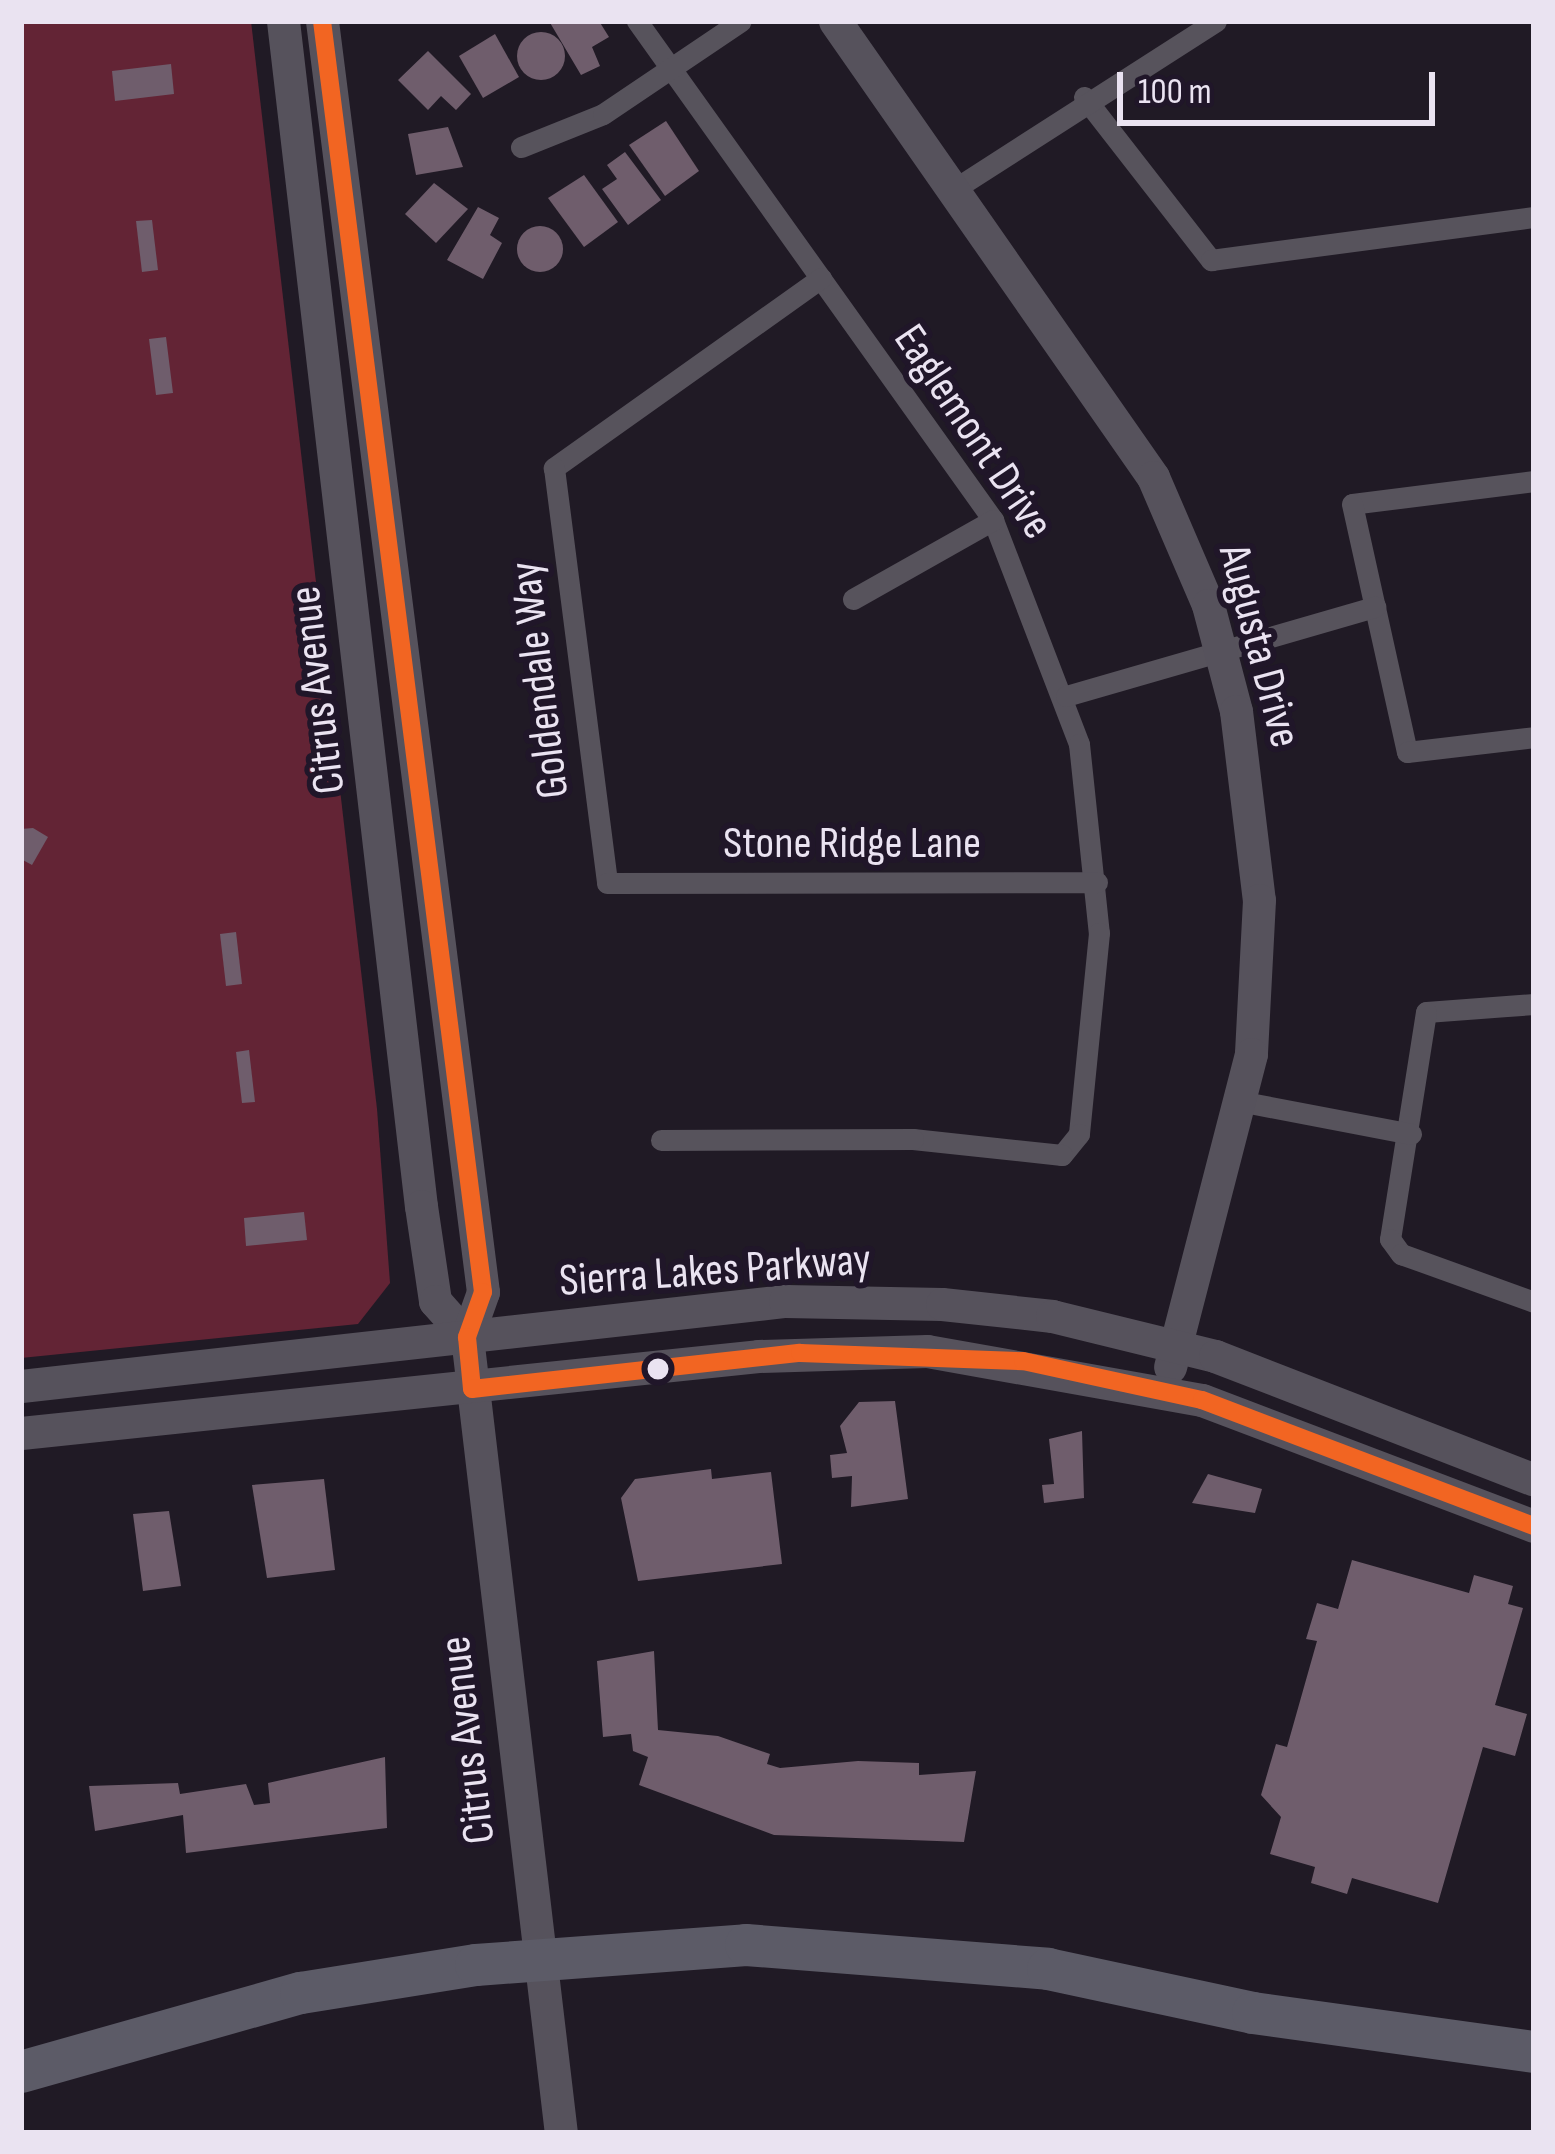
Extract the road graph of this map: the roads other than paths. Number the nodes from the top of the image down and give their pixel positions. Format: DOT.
graph roads {
  1 [pos="283,21"];
  2 [pos="322,21"];
  3 [pos="637,21"];
  4 [pos="741,21"];
  5 [pos="835,21"];
  6 [pos="1216,21"];
  7 [pos="670,70"];
  8 [pos="1084,98"];
  9 [pos="521,147"];
  10 [pos="956,188"];
  11 [pos="1534,217"];
  12 [pos="821,278"];
  13 [pos="1534,481"];
  14 [pos="993,520"];
  15 [pos="854,599"];
  16 [pos="1375,607"];
  17 [pos="1221,650"];
  18 [pos="1066,696"];
  19 [pos="1534,737"];
  20 [pos="1097,882"];
  21 [pos="607,883"];
  22 [pos="1534,1004"];
  23 [pos="1244,1102"];
  24 [pos="1411,1134"];
  25 [pos="661,1140"];
  26 [pos="1534,1302"];
  27 [pos="467,1337"];
  28 [pos="1177,1346"];
  29 [pos="21,1387"];
  30 [pos="472,1389"];
  31 [pos="1162,1389"];
  32 [pos="21,1433"];
  33 [pos="1534,1480"];
  34 [pos="1534,1526"];
  35 [pos="538,1959"];
  36 [pos="1534,2052"];
  37 [pos="21,2072"];
  38 [pos="561,2133"];
  1 -- 27 [label="street, Citrus Avenue"];
  2 -- 27 [label="street, Citrus Avenue"];
  3 -- 7 [label="street, Eaglemont Drive"];
  4 -- 7 [label="street"];
  5 -- 10 [label="street, Augusta Drive"];
  6 -- 8 [label="street"];
  7 -- 9 [label="street"];
  7 -- 12 [label="street, Eaglemont Drive"];
  8 -- 10 [label="street"];
  8 -- 11 [label="street"];
  10 -- 17 [label="street, Augusta Drive"];
  12 -- 14 [label="street, Eaglemont Drive"];
  12 -- 21 [label="street, Goldendale Way"];
  13 -- 16 [label="street"];
  14 -- 15 [label="street"];
  14 -- 18 [label="street, Eaglemont Drive"];
  16 -- 17 [label="street"];
  16 -- 19 [label="street"];
  17 -- 18 [label="street"];
  17 -- 23 [label="street, Augusta Drive"];
  18 -- 20 [label="street, Eaglemont Drive"];
  20 -- 21 [label="street, Stone Ridge Lane"];
  20 -- 25 [label="street, Eaglemont Drive"];
  22 -- 24 [label="street"];
  23 -- 24 [label="street"];
  23 -- 28 [label="street, Augusta Drive"];
  24 -- 26 [label="street"];
  27 -- 28 [label="street, Sierra Lakes Parkway"];
  27 -- 29 [label="street, Sierra Lakes Parkway"];
  27 -- 30 [label="street, Citrus Avenue"];
  28 -- 31 [label="street, Augusta Drive"];
  28 -- 33 [label="street, Sierra Lakes Parkway"];
  30 -- 31 [label="street, Sierra Lakes Parkway"];
  30 -- 32 [label="street, Sierra Lakes Parkway"];
  30 -- 35 [label="street, Citrus Avenue"];
  31 -- 34 [label="street, Sierra Lakes Parkway"];
  35 -- 36 [label="highway"];
  35 -- 37 [label="highway"];
  35 -- 38 [label="street, Citrus Avenue"];
}
